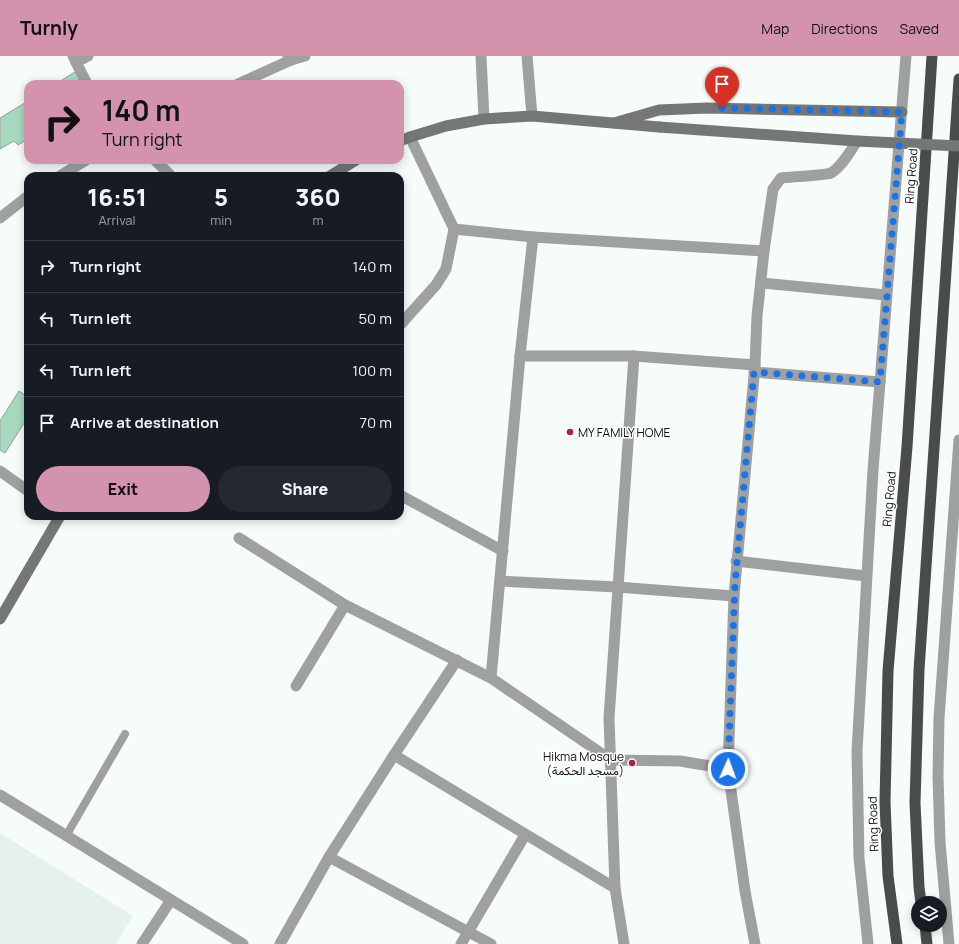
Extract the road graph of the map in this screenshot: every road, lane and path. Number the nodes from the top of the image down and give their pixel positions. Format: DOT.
graph roads {
  1 [pos="88,56"];
  2 [pos="304,56"];
  3 [pos="481,56"];
  4 [pos="527,56"];
  5 [pos="906,56"];
  6 [pos="932,56"];
  7 [pos="289,58"];
  8 [pos="75,59"];
  9 [pos="959,79"];
  10 [pos="85,80"];
  11 [pos="246,80"];
  12 [pos="902,112"];
  13 [pos="532,116"];
  14 [pos="484,119"];
  15 [pos="614,123"];
  16 [pos="410,137"];
  17 [pos="404,139"];
  18 [pos="857,141"];
  19 [pos="959,146"];
  20 [pos="80,164"];
  21 [pos="159,164"];
  22 [pos="350,164"];
  23 [pos="66,172"];
  24 [pos="167,172"];
  25 [pos="336,172"];
  26 [pos="24,199"];
  27 [pos="0,218"];
  28 [pos="454,229"];
  29 [pos="533,237"];
  30 [pos="764,251"];
  31 [pos="761,283"];
  32 [pos="886,295"];
  33 [pos="404,321"];
  34 [pos="520,356"];
  35 [pos="634,356"];
  36 [pos="755,368"];
  37 [pos="880,382"];
  38 [pos="959,440"];
  39 [pos="0,471"];
  40 [pos="24,488"];
  41 [pos="404,496"];
  42 [pos="58,520"];
  43 [pos="239,538"];
  44 [pos="503,551"];
  45 [pos="736,561"];
  46 [pos="866,576"];
  47 [pos="500,581"];
  48 [pos="618,587"];
  49 [pos="734,596"];
  50 [pos="345,605"];
  51 [pos="0,619"];
  52 [pos="457,660"];
  53 [pos="491,678"];
  54 [pos="296,686"];
  55 [pos="125,734"];
  56 [pos="394,755"];
  57 [pos="611,760"];
  58 [pos="728,769"];
  59 [pos="0,795"];
  60 [pos="525,835"];
  61 [pos="66,836"];
  62 [pos="329,857"];
  63 [pos="615,888"];
  64 [pos="920,896"];
  65 [pos="171,900"];
  66 [pos="468,932"];
  67 [pos="926,932"];
  68 [pos="142,944"];
  69 [pos="243,944"];
  70 [pos="280,944"];
  71 [pos="461,944"];
  72 [pos="491,944"];
  73 [pos="624,944"];
  74 [pos="755,944"];
  75 [pos="868,944"];
  76 [pos="897,944"];
  77 [pos="928,944"];
  78 [pos="949,944"];
  1 -- 8 [label="street"];
  2 -- 7 [label="street"];
  3 -- 14 [label="street"];
  4 -- 13 [label="street"];
  5 -- 12 [label="street"];
  6 -- 76 [label="highway, Ring Road"];
  7 -- 11 [label="street"];
  8 -- 10 [label="street"];
  9 -- 64 [label="highway"];
  12 -- 15 [label="main road"];
  12 -- 32 [label="street"];
  13 -- 14 [label="main road"];
  13 -- 15 [label="main road"];
  14 -- 16 [label="main road"];
  15 -- 18 [label="main road, bridge"];
  16 -- 17 [label="main road"];
  16 -- 28 [label="street"];
  18 -- 19 [label="main road, bridge"];
  18 -- 30 [label="street"];
  20 -- 23 [label="street"];
  21 -- 24 [label="street"];
  22 -- 25 [label="main road"];
  26 -- 27 [label="street"];
  28 -- 29 [label="street"];
  28 -- 33 [label="street"];
  29 -- 30 [label="street"];
  29 -- 34 [label="street"];
  30 -- 31 [label="street"];
  31 -- 32 [label="street"];
  31 -- 36 [label="street"];
  32 -- 37 [label="street"];
  34 -- 35 [label="street"];
  34 -- 44 [label="street"];
  35 -- 36 [label="street"];
  35 -- 48 [label="street"];
  36 -- 37 [label="street"];
  36 -- 45 [label="street"];
  37 -- 46 [label="street"];
  38 -- 78 [label="street"];
  39 -- 40 [label="street"];
  41 -- 44 [label="street"];
  42 -- 51 [label="main road"];
  43 -- 50 [label="street"];
  44 -- 47 [label="street"];
  45 -- 46 [label="street"];
  45 -- 49 [label="street"];
  46 -- 75 [label="street"];
  47 -- 48 [label="street"];
  47 -- 53 [label="street"];
  48 -- 49 [label="street"];
  48 -- 57 [label="street"];
  49 -- 58 [label="street"];
  50 -- 52 [label="street"];
  50 -- 54 [label="street"];
  52 -- 53 [label="street"];
  52 -- 56 [label="street"];
  53 -- 57 [label="street"];
  55 -- 61 [label="lane"];
  56 -- 60 [label="street"];
  56 -- 62 [label="street"];
  57 -- 58 [label="street"];
  57 -- 63 [label="street"];
  58 -- 74 [label="street"];
  59 -- 61 [label="street"];
  60 -- 63 [label="street"];
  60 -- 66 [label="street"];
  61 -- 65 [label="street"];
  62 -- 66 [label="street"];
  62 -- 70 [label="street"];
  63 -- 73 [label="street"];
  65 -- 68 [label="street"];
  65 -- 69 [label="street"];
  66 -- 71 [label="street"];
  66 -- 72 [label="street"];
  67 -- 77 [label="highway"];
}
